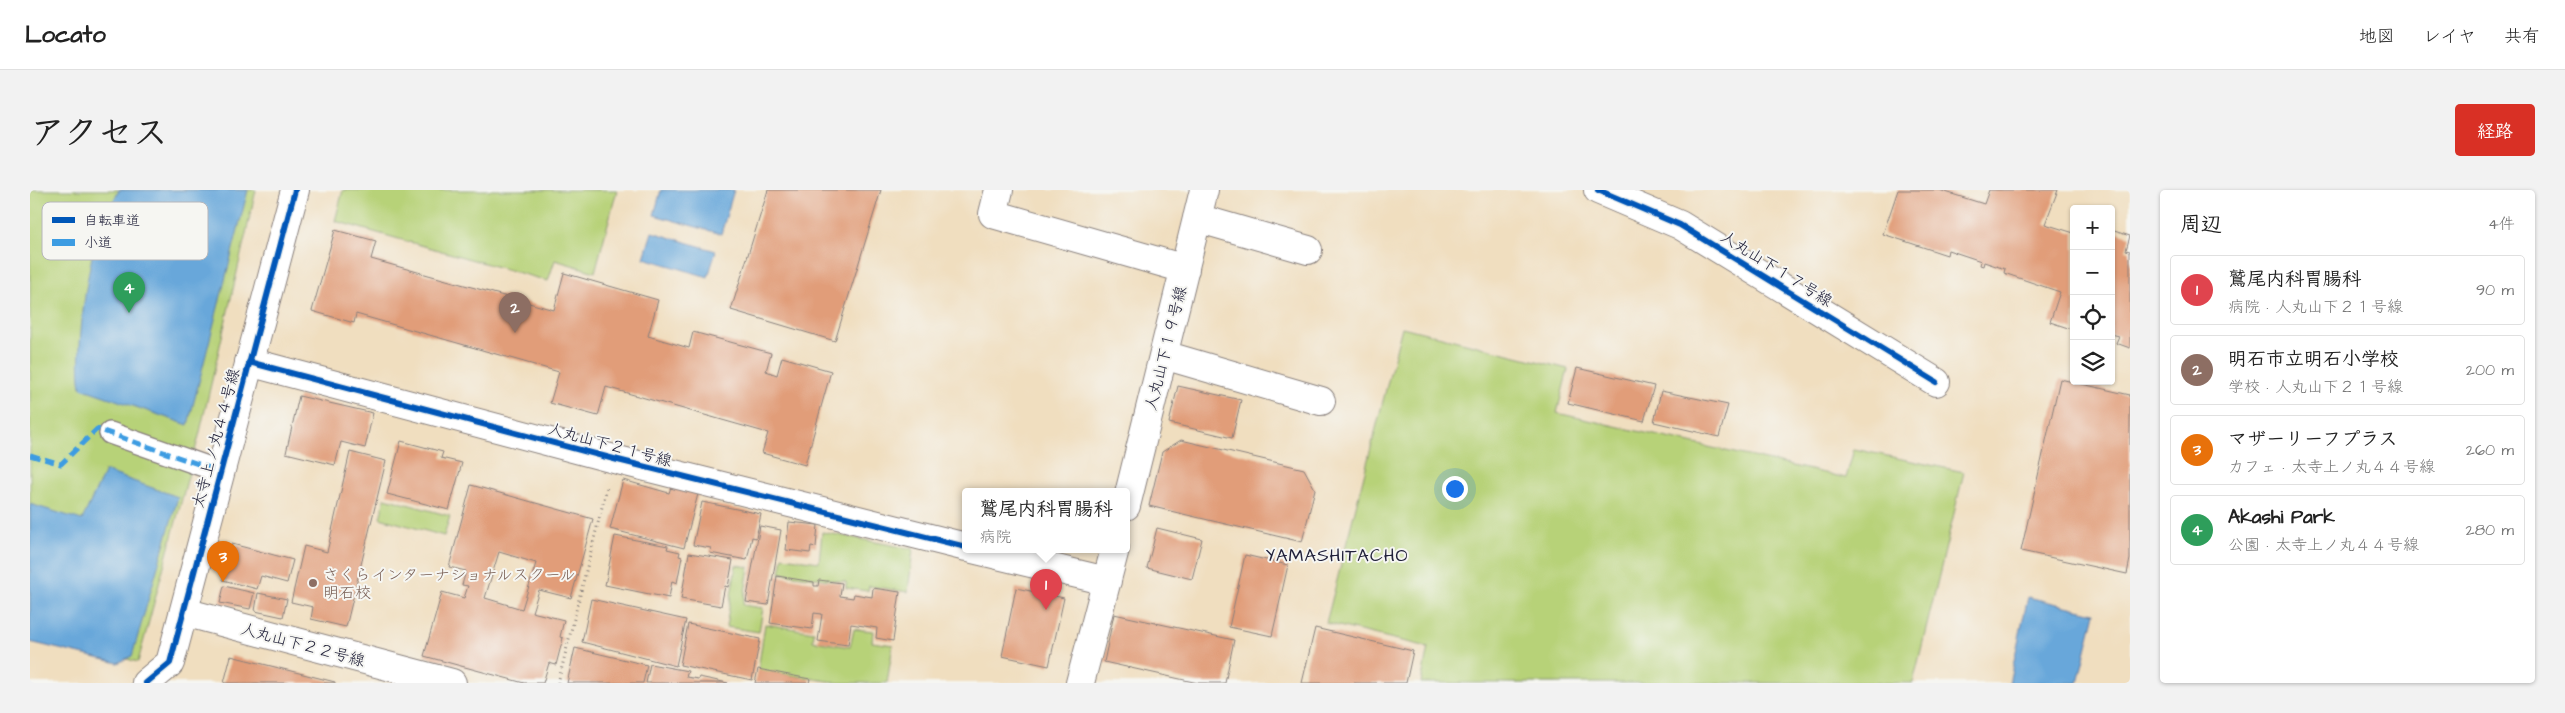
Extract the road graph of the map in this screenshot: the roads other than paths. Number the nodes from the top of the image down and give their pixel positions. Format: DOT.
graph roads {
  1 [pos="295,190"];
  2 [pos="999,190"];
  3 [pos="1204,190"];
  4 [pos="1598,190"];
  5 [pos="1197,218"];
  6 [pos="1308,250"];
  7 [pos="1185,269"];
  8 [pos="1164,355"];
  9 [pos="249,362"];
  10 [pos="1936,382"];
  11 [pos="1321,400"];
  12 [pos="110,433"];
  13 [pos="221,472"];
  14 [pos="1130,490"];
  15 [pos="962,546"];
  16 [pos="989,553"];
  17 [pos="1114,553"];
  18 [pos="1107,581"];
  19 [pos="184,612"];
  20 [pos="146,683"];
  21 [pos="452,683"];
  22 [pos="1080,683"];
  1 -- 9 [label="street, 太寺上ノ丸４４号線"];
  2 -- 7 [label="street"];
  3 -- 5 [label="street, 人丸山下１９号線"];
  4 -- 10 [label="street, 人丸山下１７号線"];
  5 -- 6 [label="street"];
  5 -- 7 [label="street, 人丸山下１９号線"];
  7 -- 8 [label="street, 人丸山下１９号線"];
  8 -- 11 [label="street"];
  8 -- 14 [label="street, 人丸山下１９号線"];
  9 -- 13 [label="street, 太寺上ノ丸４４号線"];
  9 -- 15 [label="street, 人丸山下２１号線"];
  12 -- 13 [label="street"];
  13 -- 19 [label="street, 太寺上ノ丸４４号線"];
  16 -- 18 [label="street"];
  17 -- 18 [label="street"];
  18 -- 22 [label="street"];
  19 -- 20 [label="street, 太寺上ノ丸４４号線"];
  19 -- 21 [label="street, 人丸山下２２号線"];
}
